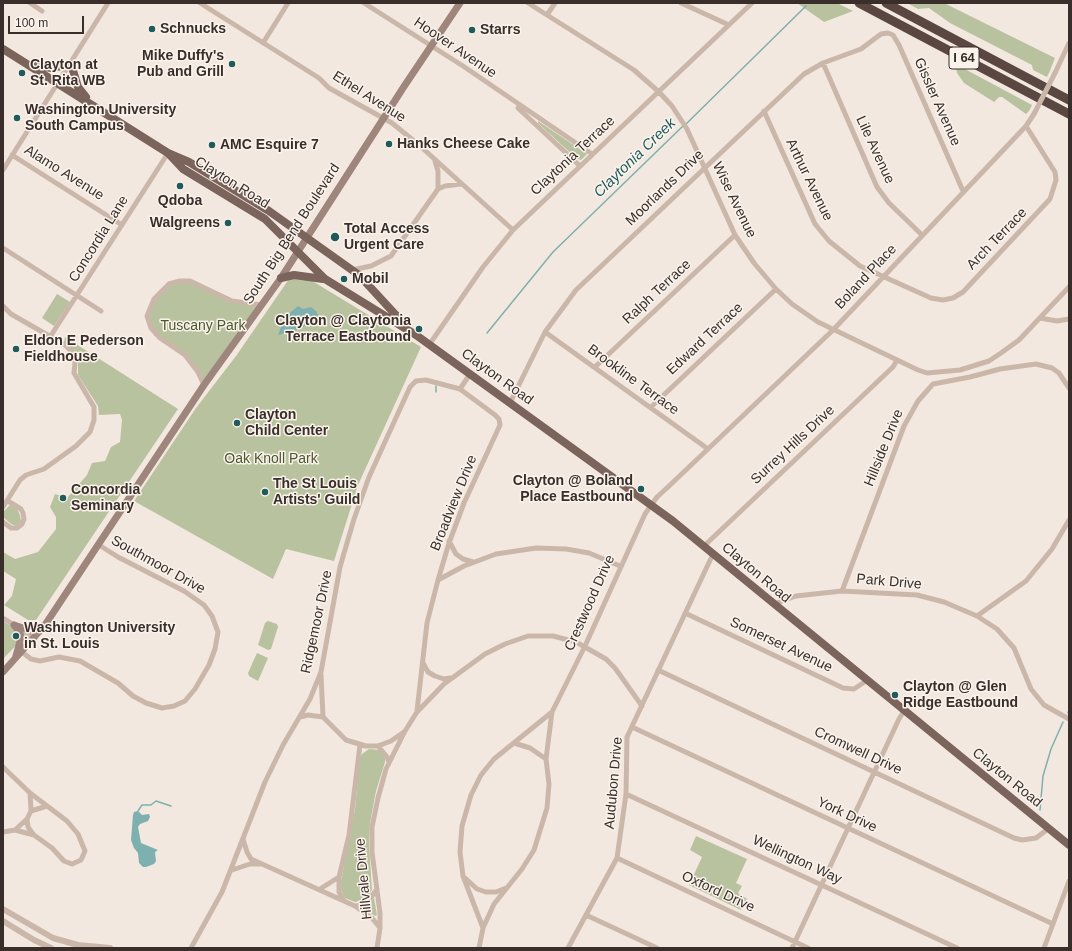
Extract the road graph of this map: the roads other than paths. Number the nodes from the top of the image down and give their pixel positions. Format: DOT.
graph roads {
  1 [pos="30,3"];
  2 [pos="108,3"];
  3 [pos="200,3"];
  4 [pos="288,3"];
  5 [pos="364,3"];
  6 [pos="460,3"];
  7 [pos="528,3"];
  8 [pos="555,3"];
  9 [pos="681,3"];
  10 [pos="752,3"];
  11 [pos="859,3"];
  12 [pos="886,3"];
  13 [pos="42,11"];
  14 [pos="547,15"];
  15 [pos="729,25"];
  16 [pos="881,34"];
  17 [pos="263,43"];
  18 [pos="1069,43"];
  19 [pos="431,45"];
  20 [pos="3,49"];
  21 [pos="21,60"];
  22 [pos="824,63"];
  23 [pos="71,64"];
  24 [pos="59,83"];
  25 [pos="659,92"];
  26 [pos="1069,100"];
  27 [pos="512,101"];
  28 [pos="95,106"];
  29 [pos="764,111"];
  30 [pos="1069,114"];
  31 [pos="383,118"];
  32 [pos="1026,126"];
  33 [pos="168,153"];
  34 [pos="592,154"];
  35 [pos="12,155"];
  36 [pos="434,159"];
  37 [pos="580,166"];
  38 [pos="704,166"];
  39 [pos="3,170"];
  40 [pos="461,184"];
  41 [pos="438,189"];
  42 [pos="963,190"];
  43 [pos="122,225"];
  44 [pos="513,230"];
  45 [pos="735,235"];
  46 [pos="922,235"];
  47 [pos="306,238"];
  48 [pos="3,248"];
  49 [pos="297,251"];
  50 [pos="352,270"];
  51 [pos="884,276"];
  52 [pos="281,278"];
  53 [pos="325,279"];
  54 [pos="1069,287"];
  55 [pos="776,289"];
  56 [pos="77,296"];
  57 [pos="262,305"];
  58 [pos="3,306"];
  59 [pos="101,311"];
  60 [pos="1040,318"];
  61 [pos="1069,319"];
  62 [pos="834,330"];
  63 [pos="545,332"];
  64 [pos="416,335"];
  65 [pos="50,337"];
  66 [pos="429,345"];
  67 [pos="897,360"];
  68 [pos="595,367"];
  69 [pos="470,374"];
  70 [pos="204,385"];
  71 [pos="1069,388"];
  72 [pos="460,389"];
  73 [pos="510,403"];
  74 [pos="651,407"];
  75 [pos="708,449"];
  76 [pos="8,501"];
  77 [pos="651,505"];
  78 [pos="3,507"];
  79 [pos="1069,520"];
  80 [pos="3,522"];
  81 [pos="449,541"];
  82 [pos="99,546"];
  83 [pos="704,546"];
  84 [pos="713,554"];
  85 [pos="473,562"];
  86 [pos="620,566"];
  87 [pos="438,580"];
  88 [pos="842,591"];
  89 [pos="774,604"];
  90 [pos="685,613"];
  91 [pos="977,616"];
  92 [pos="3,618"];
  93 [pos="14,625"];
  94 [pos="45,625"];
  95 [pos="35,638"];
  96 [pos="585,646"];
  97 [pos="22,652"];
  98 [pos="15,660"];
  99 [pos="422,662"];
  100 [pos="658,670"];
  101 [pos="3,672"];
  102 [pos="321,672"];
  103 [pos="452,677"];
  104 [pos="866,681"];
  105 [pos="642,706"];
  106 [pos="904,711"];
  107 [pos="417,712"];
  108 [pos="552,712"];
  109 [pos="323,716"];
  110 [pos="300,717"];
  111 [pos="1069,719"];
  112 [pos="632,726"];
  113 [pos="405,731"];
  114 [pos="514,743"];
  115 [pos="360,745"];
  116 [pos="378,746"];
  117 [pos="546,759"];
  118 [pos="389,762"];
  119 [pos="3,767"];
  120 [pos="874,772"];
  121 [pos="30,793"];
  122 [pos="626,794"];
  123 [pos="47,806"];
  124 [pos="31,811"];
  125 [pos="27,819"];
  126 [pos="848,828"];
  127 [pos="1048,829"];
  128 [pos="15,830"];
  129 [pos="3,832"];
  130 [pos="34,835"];
  131 [pos="243,839"];
  132 [pos="1069,845"];
  133 [pos="617,858"];
  134 [pos="261,864"];
  135 [pos="232,870"];
  136 [pos="463,876"];
  137 [pos="339,877"];
  138 [pos="1069,881"];
  139 [pos="821,884"];
  140 [pos="507,888"];
  141 [pos="320,889"];
  142 [pos="377,890"];
  143 [pos="344,901"];
  144 [pos="355,906"];
  145 [pos="3,909"];
  146 [pos="586,915"];
  147 [pos="3,921"];
  148 [pos="1053,924"];
  149 [pos="380,928"];
  150 [pos="483,928"];
  151 [pos="795,942"];
  152 [pos="51,948"];
  153 [pos="110,948"];
  154 [pos="191,948"];
  155 [pos="377,948"];
  156 [pos="479,948"];
  157 [pos="568,948"];
  158 [pos="657,948"];
  159 [pos="792,948"];
  160 [pos="808,948"];
  161 [pos="957,948"];
  162 [pos="1044,948"];
  1 -- 13 [label="street"];
  2 -- 23 [label="street"];
  3 -- 17 [label="street, Ethel Avenue"];
  4 -- 17 [label="street"];
  5 -- 19 [label="street, Hoover Avenue"];
  6 -- 19 [label="main road, South Big Bend Boulevard"];
  7 -- 14 [label="street, Wise Avenue"];
  8 -- 14 [label="street"];
  9 -- 15 [label="street"];
  10 -- 15 [label="street, Claytonia Terrace"];
  11 -- 30 [label="highway, I 64"];
  12 -- 26 [label="highway, I 64"];
  14 -- 25 [label="street, Wise Avenue"];
  15 -- 25 [label="street, Claytonia Terrace"];
  16 -- 22 [label="street, Moorlands Drive"];
  16 -- 42 [label="street, Gissler Avenue"];
  17 -- 31 [label="street, Ethel Avenue"];
  18 -- 32 [label="street, Boland Place, bridge"];
  19 -- 27 [label="street, Hoover Avenue"];
  19 -- 31 [label="main road, South Big Bend Boulevard"];
  20 -- 21 [label="main road, Clayton Road"];
  21 -- 23 [label="main road"];
  21 -- 24 [label="main road, Clayton Road"];
  22 -- 29 [label="street, Moorlands Drive"];
  22 -- 46 [label="street, Lile Avenue"];
  23 -- 24 [label="street"];
  23 -- 28 [label="main road"];
  24 -- 28 [label="main road, Clayton Road"];
  24 -- 35 [label="street"];
  25 -- 34 [label="street, Claytonia Terrace"];
  25 -- 38 [label="street, Wise Avenue"];
  27 -- 34 [label="street, Hoover Avenue"];
  27 -- 37 [label="street, Hoover Avenue"];
  28 -- 33 [label="main road, Clayton Road"];
  29 -- 38 [label="street, Moorlands Drive"];
  29 -- 51 [label="street, Arthur Avenue"];
  31 -- 36 [label="street, Ethel Avenue"];
  31 -- 47 [label="main road, South Big Bend Boulevard"];
  32 -- 42 [label="street, Boland Place"];
  32 -- 51 [label="street, Arch Terrace"];
  33 -- 43 [label="street, Concordia Lane"];
  33 -- 47 [label="main road, Clayton Road"];
  33 -- 49 [label="main road, Clayton Road"];
  34 -- 37 [label="street, Claytonia Terrace"];
  35 -- 39 [label="street"];
  35 -- 43 [label="street, Alamo Avenue"];
  36 -- 40 [label="street, Ethel Avenue"];
  36 -- 41 [label="street"];
  37 -- 44 [label="street, Claytonia Terrace"];
  38 -- 45 [label="street, Wise Avenue"];
  38 -- 63 [label="street, Moorlands Drive"];
  40 -- 41 [label="street"];
  40 -- 44 [label="street, Ethel Avenue"];
  41 -- 50 [label="street"];
  42 -- 46 [label="street, Boland Place"];
  43 -- 56 [label="street, Concordia Lane"];
  44 -- 66 [label="street, Claytonia Terrace"];
  45 -- 55 [label="street, Wise Avenue"];
  45 -- 68 [label="street, Ralph Terrace"];
  46 -- 51 [label="street, Boland Place"];
  47 -- 49 [label="main road, South Big Bend Boulevard"];
  47 -- 50 [label="main road, Clayton Road"];
  48 -- 56 [label="street"];
  49 -- 52 [label="main road, South Big Bend Boulevard"];
  49 -- 53 [label="main road, Clayton Road"];
  50 -- 64 [label="main road, Clayton Road"];
  51 -- 62 [label="street, Boland Place"];
  52 -- 53 [label="main road"];
  52 -- 57 [label="main road, South Big Bend Boulevard"];
  53 -- 64 [label="main road, Clayton Road"];
  54 -- 60 [label="street, Wise Avenue"];
  55 -- 62 [label="street, Wise Avenue"];
  55 -- 74 [label="street, Edward Terrace"];
  56 -- 59 [label="street"];
  56 -- 65 [label="street, Concordia Lane"];
  57 -- 70 [label="main road, South Big Bend Boulevard"];
  57 -- 70 [label="street"];
  58 -- 65 [label="street"];
  60 -- 61 [label="street"];
  60 -- 67 [label="street, Wise Avenue"];
  62 -- 67 [label="street, Wise Avenue"];
  62 -- 75 [label="street, Boland Place"];
  63 -- 68 [label="street, Brookline Terrace"];
  63 -- 73 [label="street, Moorlands Drive"];
  64 -- 66 [label="main road, Clayton Road"];
  65 -- 76 [label="street"];
  66 -- 69 [label="main road, Clayton Road"];
  67 -- 83 [label="street, Surrey Hills Drive"];
  68 -- 74 [label="street, Brookline Terrace"];
  69 -- 72 [label="street"];
  69 -- 73 [label="main road, Clayton Road"];
  70 -- 82 [label="main road, South Big Bend Boulevard"];
  71 -- 88 [label="street, Hillside Drive"];
  72 -- 81 [label="street, Broadview Drive"];
  72 -- 102 [label="street, Ridgemoor Drive"];
  73 -- 77 [label="main road, Clayton Road"];
  74 -- 75 [label="street, Brookline Terrace"];
  75 -- 77 [label="street, Boland Place"];
  76 -- 78 [label="street"];
  76 -- 80 [label="street"];
  77 -- 83 [label="main road, Clayton Road"];
  77 -- 86 [label="street, Crestwood Drive"];
  79 -- 91 [label="street"];
  81 -- 85 [label="street"];
  81 -- 87 [label="street, Broadview Drive"];
  82 -- 94 [label="main road, South Big Bend Boulevard"];
  82 -- 97 [label="street, Southmoor Drive"];
  83 -- 84 [label="main road, Clayton Road"];
  84 -- 89 [label="main road, Clayton Road"];
  84 -- 90 [label="street, Audubon Drive"];
  85 -- 86 [label="street"];
  85 -- 87 [label="street"];
  86 -- 96 [label="street, Crestwood Drive"];
  87 -- 99 [label="street, Broadview Drive"];
  88 -- 89 [label="street, Park Drive"];
  88 -- 91 [label="street, Park Drive"];
  89 -- 104 [label="main road, Clayton Road"];
  90 -- 100 [label="street, Audubon Drive"];
  90 -- 104 [label="street, Somerset Avenue"];
  91 -- 111 [label="street, Park Drive"];
  92 -- 93 [label="street"];
  93 -- 94 [label="main road"];
  93 -- 95 [label="street"];
  93 -- 98 [label="main road"];
  94 -- 95 [label="main road, South Big Bend Boulevard"];
  95 -- 97 [label="main road, South Big Bend Boulevard"];
  96 -- 103 [label="street, Hillvale Drive"];
  96 -- 105 [label="street, Hillvale Drive"];
  96 -- 108 [label="street, Crestwood Drive"];
  97 -- 98 [label="main road, South Big Bend Boulevard"];
  98 -- 101 [label="main road, South Big Bend Boulevard"];
  99 -- 103 [label="street"];
  99 -- 107 [label="street, Broadview Drive"];
  100 -- 105 [label="street, Audubon Drive"];
  100 -- 120 [label="street, Cromwell Drive"];
  102 -- 109 [label="street"];
  102 -- 110 [label="street, Ridgemoor Drive"];
  103 -- 107 [label="street, Hillvale Drive"];
  104 -- 106 [label="main road, Clayton Road"];
  105 -- 112 [label="street, Audubon Drive"];
  106 -- 120 [label="street"];
  106 -- 127 [label="main road, Clayton Road"];
  107 -- 113 [label="street, Hillvale Drive"];
  108 -- 114 [label="street, Crestwood Drive"];
  108 -- 117 [label="street, Crestwood Drive"];
  109 -- 110 [label="street"];
  109 -- 115 [label="street"];
  110 -- 131 [label="street, Ridgemoor Drive"];
  112 -- 122 [label="street, Audubon Drive"];
  112 -- 126 [label="street, York Drive"];
  113 -- 116 [label="street"];
  113 -- 118 [label="street, Hillvale Drive"];
  114 -- 117 [label="street"];
  114 -- 136 [label="street, Crestwood Drive"];
  115 -- 116 [label="street"];
  115 -- 137 [label="street, Hillvale Drive"];
  116 -- 118 [label="street"];
  117 -- 140 [label="street, Crestwood Drive"];
  118 -- 142 [label="street, Hillvale Drive"];
  119 -- 121 [label="street"];
  120 -- 126 [label="street"];
  120 -- 127 [label="street, Cromwell Drive"];
  121 -- 123 [label="street"];
  121 -- 124 [label="street"];
  122 -- 133 [label="street, Audubon Drive"];
  122 -- 139 [label="street, Wellington Way"];
  123 -- 124 [label="street"];
  123 -- 130 [label="street"];
  124 -- 125 [label="street"];
  125 -- 128 [label="street"];
  125 -- 130 [label="street"];
  126 -- 139 [label="street"];
  126 -- 148 [label="street, York Drive"];
  127 -- 132 [label="main road, Clayton Road"];
  128 -- 129 [label="street"];
  128 -- 130 [label="street"];
  131 -- 134 [label="street"];
  131 -- 135 [label="street, Ridgemoor Drive"];
  133 -- 146 [label="street, Audubon Drive"];
  133 -- 151 [label="street, Oxford Drive"];
  134 -- 135 [label="street"];
  134 -- 141 [label="street"];
  135 -- 154 [label="street, Ridgemoor Drive"];
  136 -- 140 [label="street"];
  136 -- 150 [label="street, Crestwood Drive"];
  137 -- 141 [label="street"];
  137 -- 143 [label="street, Hillvale Drive"];
  138 -- 148 [label="street"];
  139 -- 151 [label="street"];
  139 -- 161 [label="street, Wellington Way"];
  140 -- 150 [label="street, Crestwood Drive"];
  141 -- 143 [label="street"];
  142 -- 144 [label="street"];
  142 -- 149 [label="street, Hillvale Drive"];
  143 -- 144 [label="street"];
  144 -- 149 [label="street"];
  145 -- 153 [label="street"];
  146 -- 157 [label="street, Audubon Drive"];
  146 -- 158 [label="street"];
  147 -- 152 [label="street"];
  148 -- 162 [label="street"];
  149 -- 155 [label="street, Hillvale Drive"];
  150 -- 156 [label="street, Crestwood Drive"];
  151 -- 159 [label="street"];
  151 -- 160 [label="street, Oxford Drive"];
}
